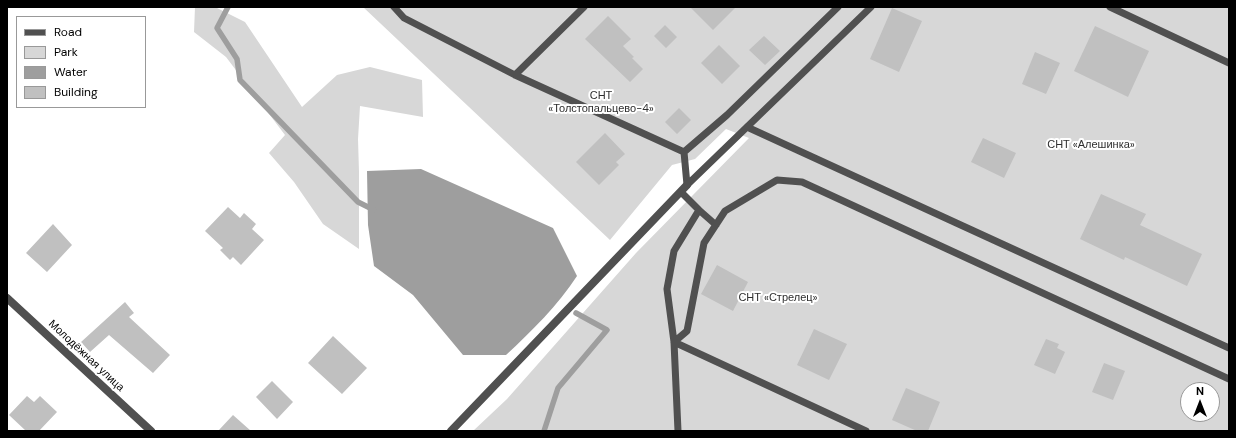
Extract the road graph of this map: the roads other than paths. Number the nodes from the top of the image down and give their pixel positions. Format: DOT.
graph roads {
  1 [pos="394,7"];
  2 [pos="584,7"];
  3 [pos="838,7"];
  4 [pos="871,7"];
  5 [pos="1110,7"];
  6 [pos="1229,63"];
  7 [pos="515,75"];
  8 [pos="747,127"];
  9 [pos="684,152"];
  10 [pos="687,185"];
  11 [pos="681,192"];
  12 [pos="699,210"];
  13 [pos="716,225"];
  14 [pos="7,298"];
  15 [pos="674,342"];
  16 [pos="1229,348"];
  17 [pos="1229,379"];
  18 [pos="151,431"];
  19 [pos="451,431"];
  20 [pos="678,431"];
  21 [pos="866,431"];
  1 -- 7 [label="lane"];
  2 -- 7 [label="lane"];
  3 -- 9 [label="lane"];
  4 -- 8 [label="lane"];
  5 -- 6 [label="lane"];
  7 -- 9 [label="lane"];
  8 -- 10 [label="lane"];
  8 -- 16 [label="lane"];
  9 -- 10 [label="lane"];
  10 -- 11 [label="street"];
  11 -- 12 [label="lane"];
  11 -- 19 [label="street"];
  12 -- 13 [label="lane"];
  12 -- 15 [label="lane"];
  13 -- 15 [label="lane"];
  13 -- 17 [label="lane"];
  14 -- 18 [label="street, Молодёжная улица"];
  15 -- 20 [label="lane"];
  15 -- 21 [label="lane"];
}
